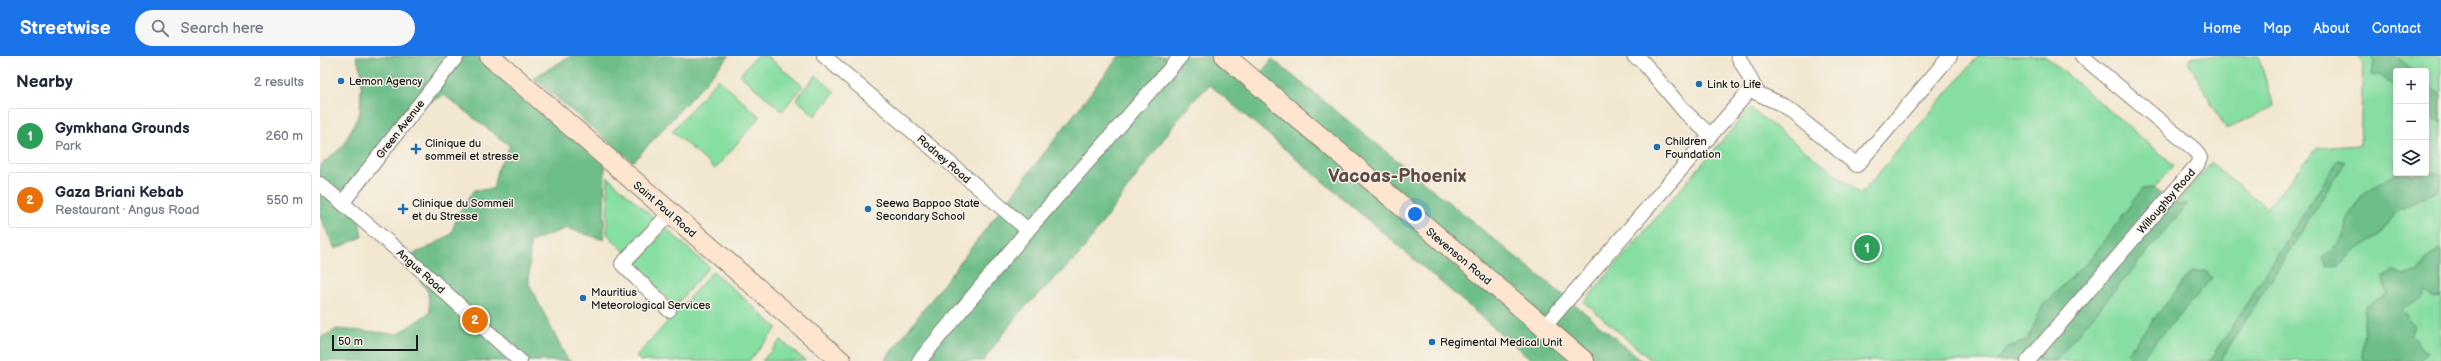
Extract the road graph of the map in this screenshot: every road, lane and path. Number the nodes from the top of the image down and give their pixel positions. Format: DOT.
graph roads {
  1 [pos="457,56"];
  2 [pos="490,56"];
  3 [pos="824,56"];
  4 [pos="1181,56"];
  5 [pos="1225,56"];
  6 [pos="1634,56"];
  7 [pos="1738,56"];
  8 [pos="1950,56"];
  9 [pos="2082,56"];
  10 [pos="1757,92"];
  11 [pos="1710,135"];
  12 [pos="320,184"];
  13 [pos="343,202"];
  14 [pos="670,213"];
  15 [pos="1028,230"];
  16 [pos="669,310"];
  17 [pos="1544,327"];
  18 [pos="516,360"];
  19 [pos="841,361"];
  20 [pos="919,361"];
  21 [pos="1584,361"];
  22 [pos="2028,361"];
  1 -- 13 [label="street, Green Avenue"];
  2 -- 14 [label="street, Saint Paul Road"];
  3 -- 15 [label="street, Rodney Road"];
  4 -- 15 [label="street"];
  5 -- 17 [label="street, Stevenson Road"];
  6 -- 11 [label="street"];
  7 -- 10 [label="street"];
  8 -- 10 [label="street"];
  9 -- 22 [label="street, Willoughby Road"];
  10 -- 11 [label="street"];
  11 -- 17 [label="street"];
  12 -- 13 [label="street, Angus Road"];
  13 -- 18 [label="street, Angus Road"];
  14 -- 16 [label="street"];
  14 -- 19 [label="street, Saint Paul Road"];
  15 -- 20 [label="street"];
  17 -- 21 [label="street, Stevenson Road"];
}
